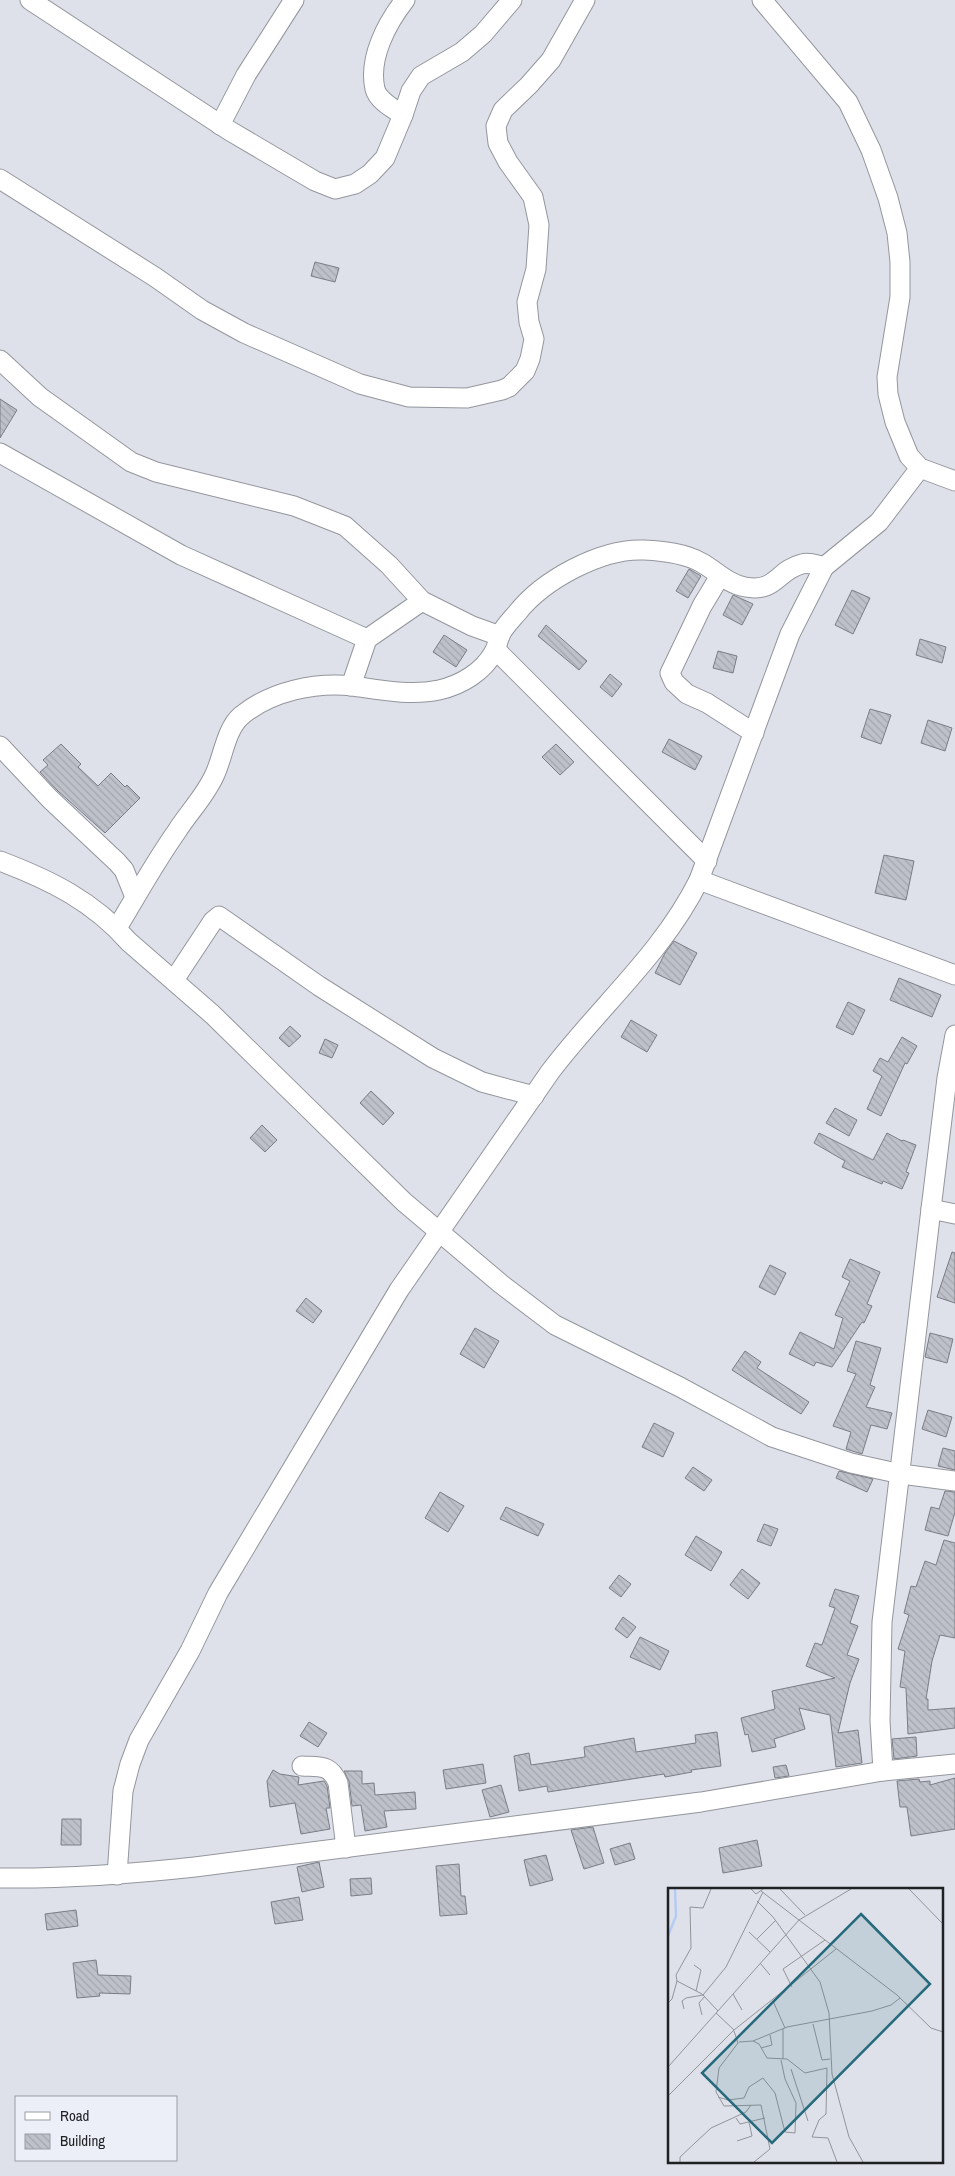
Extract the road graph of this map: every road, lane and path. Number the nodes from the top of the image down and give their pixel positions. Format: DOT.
graph roads {
  1 [pos="30,0"];
  2 [pos="294,0"];
  3 [pos="405,0"];
  4 [pos="512,0"];
  5 [pos="585,0"];
  6 [pos="762,0"];
  7 [pos="403,115"];
  8 [pos="220,125"];
  9 [pos="0,179"];
  10 [pos="0,360"];
  11 [pos="0,453"];
  12 [pos="920,468"];
  13 [pos="955,481"];
  14 [pos="824,567"];
  15 [pos="720,576"];
  16 [pos="422,600"];
  17 [pos="367,639"];
  18 [pos="498,643"];
  19 [pos="351,686"];
  20 [pos="754,733"];
  21 [pos="0,746"];
  22 [pos="0,861"];
  23 [pos="707,861"];
  24 [pos="700,880"];
  25 [pos="136,897"];
  26 [pos="117,928"];
  27 [pos="955,975"];
  28 [pos="174,980"];
  29 [pos="955,1035"];
  30 [pos="534,1096"];
  31 [pos="931,1209"];
  32 [pos="955,1214"];
  33 [pos="441,1233"];
  34 [pos="901,1474"];
  35 [pos="955,1482"];
  36 [pos="955,1764"];
  37 [pos="302,1766"];
  38 [pos="883,1771"];
  39 [pos="346,1848"];
  40 [pos="117,1875"];
  41 [pos="0,1878"];
  1 -- 8 [label="street"];
  2 -- 8 [label="street"];
  3 -- 7 [label="street"];
  4 -- 7 [label="street"];
  5 -- 9 [label="street"];
  6 -- 12 [label="street"];
  7 -- 8 [label="street"];
  10 -- 16 [label="street"];
  11 -- 17 [label="street"];
  12 -- 13 [label="street"];
  12 -- 14 [label="street"];
  14 -- 15 [label="street"];
  14 -- 20 [label="street"];
  15 -- 18 [label="street"];
  15 -- 20 [label="street"];
  16 -- 17 [label="street"];
  16 -- 18 [label="street"];
  17 -- 19 [label="street"];
  18 -- 19 [label="street"];
  18 -- 23 [label="street"];
  19 -- 25 [label="street"];
  20 -- 23 [label="street"];
  21 -- 25 [label="street"];
  22 -- 26 [label="street"];
  23 -- 24 [label="street"];
  24 -- 27 [label="street"];
  24 -- 30 [label="street"];
  25 -- 26 [label="street"];
  26 -- 28 [label="street"];
  28 -- 30 [label="street"];
  28 -- 33 [label="street"];
  29 -- 31 [label="street"];
  30 -- 33 [label="street"];
  31 -- 32 [label="street"];
  31 -- 34 [label="street"];
  33 -- 34 [label="street"];
  33 -- 40 [label="street"];
  34 -- 35 [label="street"];
  34 -- 38 [label="street"];
  36 -- 38 [label="street"];
  37 -- 39 [label="street"];
  38 -- 39 [label="street"];
  39 -- 40 [label="street"];
  40 -- 41 [label="street"];
}
